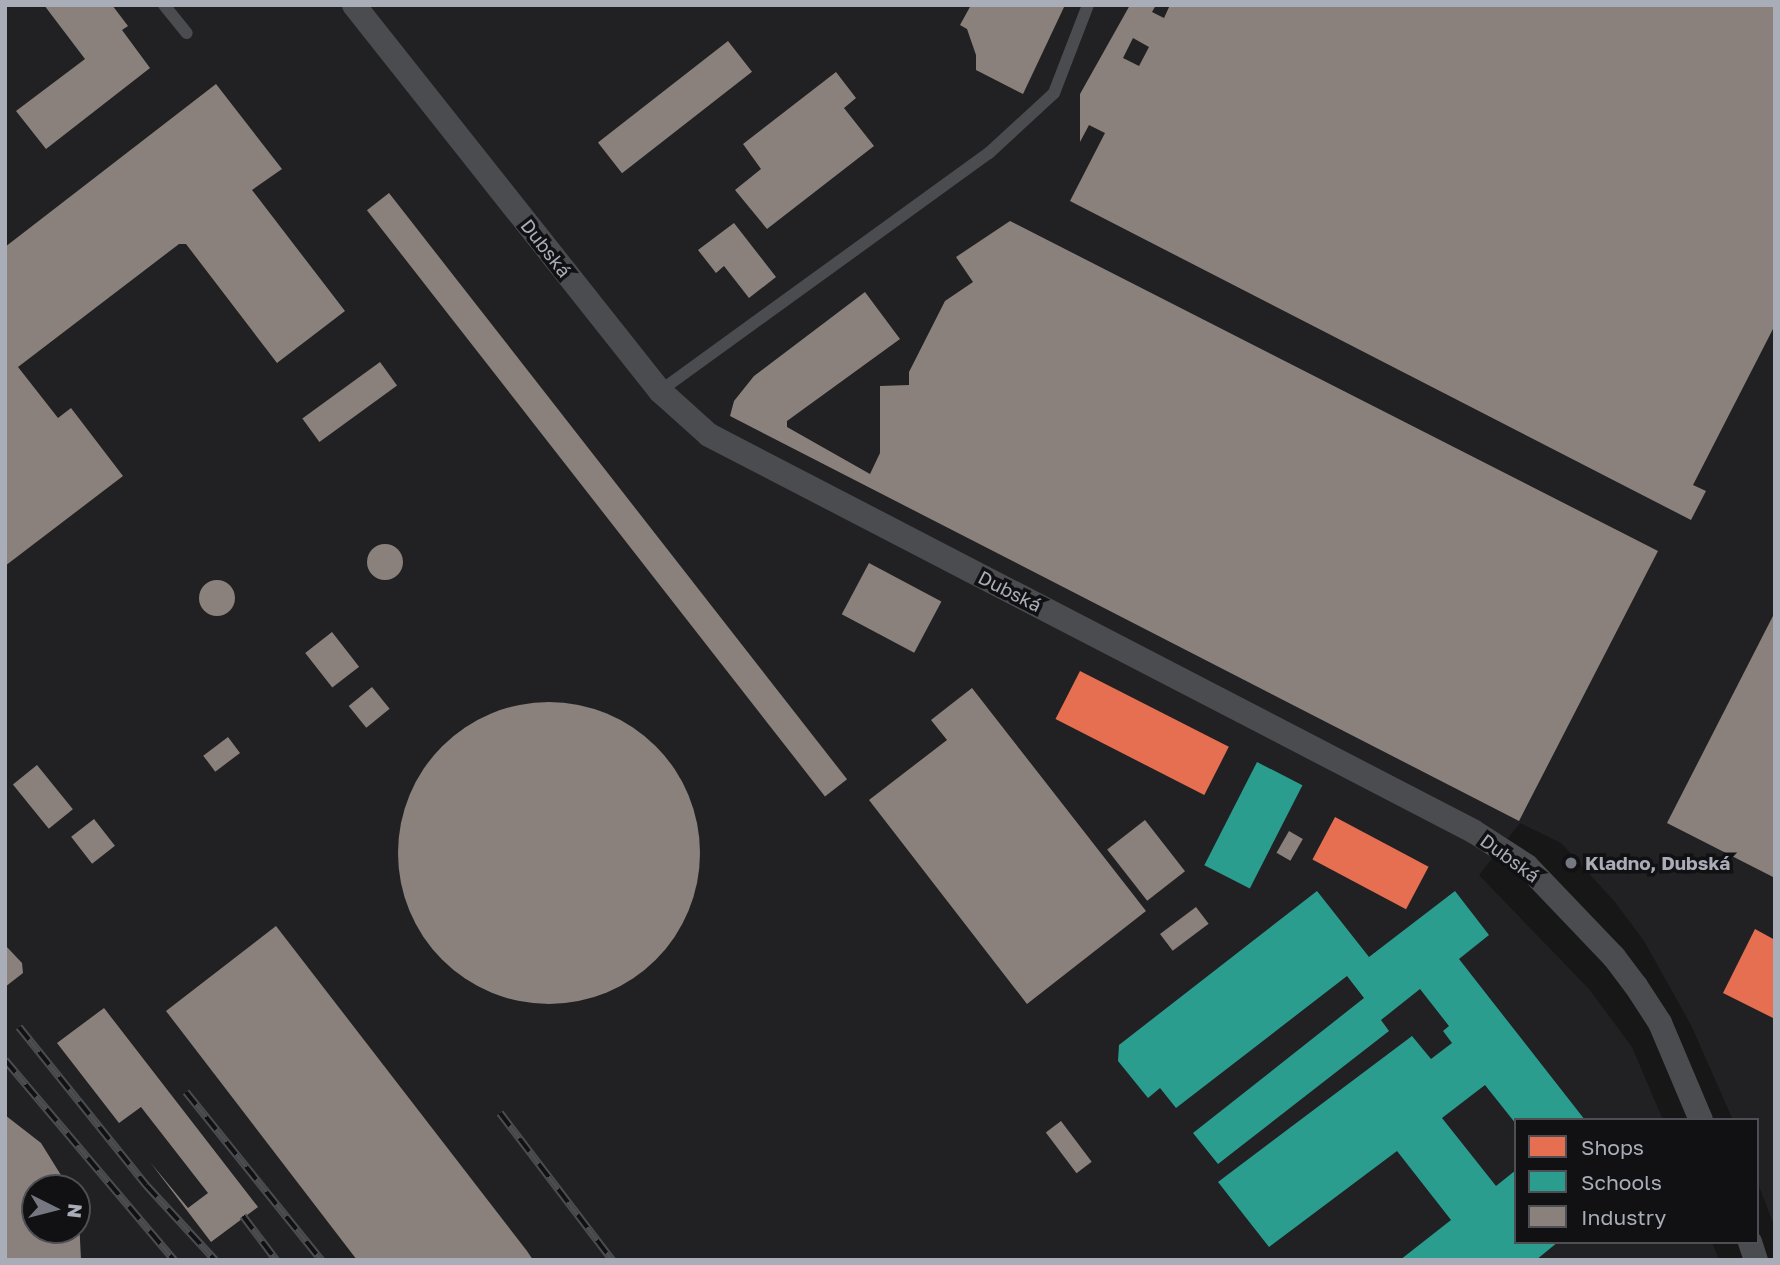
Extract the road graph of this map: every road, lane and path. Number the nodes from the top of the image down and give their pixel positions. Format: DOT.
graph roads {
  1 [pos="164,5"];
  2 [pos="354,5"];
  3 [pos="1088,5"];
  4 [pos="187,33"];
  5 [pos="660,391"];
  6 [pos="1700,1118"];
  1 -- 4 [label="lane"];
  2 -- 5 [label="street, Dubská"];
  3 -- 5 [label="lane"];
  5 -- 6 [label="street, Dubská"];
}
